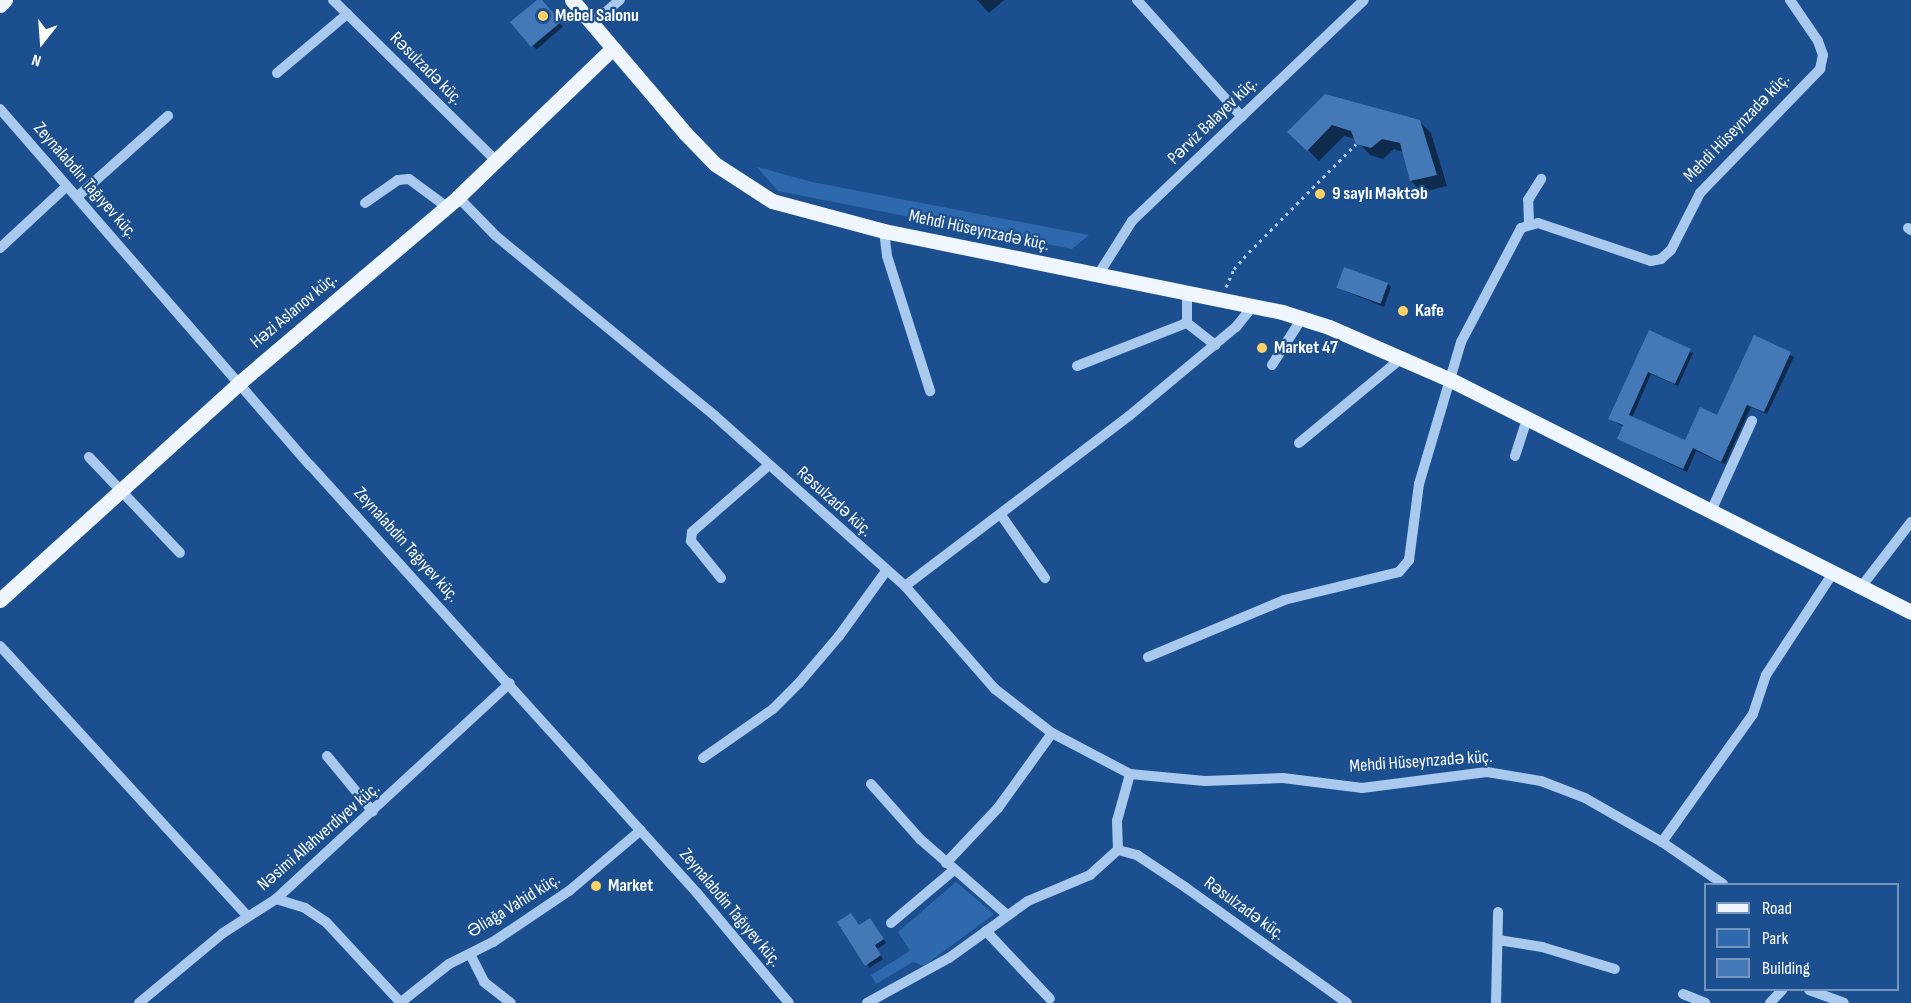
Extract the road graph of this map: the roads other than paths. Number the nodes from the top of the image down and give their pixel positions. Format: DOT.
graph roads {
  1 [pos="5,0"];
  2 [pos="333,0"];
  3 [pos="572,0"];
  4 [pos="620,0"];
  5 [pos="1154,0"];
  6 [pos="1364,0"];
  7 [pos="1790,0"];
  8 [pos="1141,4"];
  9 [pos="0,5"];
  10 [pos="347,14"];
  11 [pos="592,24"];
  12 [pos="612,49"];
  13 [pos="277,73"];
  14 [pos="0,109"];
  15 [pos="168,116"];
  16 [pos="1242,117"];
  17 [pos="496,161"];
  18 [pos="1541,179"];
  19 [pos="67,186"];
  20 [pos="77,197"];
  21 [pos="452,202"];
  22 [pos="365,203"];
  23 [pos="1529,223"];
  24 [pos="884,231"];
  25 [pos="0,248"];
  26 [pos="1098,275"];
  27 [pos="1186,293"];
  28 [pos="1253,306"];
  29 [pos="1302,318"];
  30 [pos="1187,323"];
  31 [pos="1215,345"];
  32 [pos="1403,357"];
  33 [pos="1272,365"];
  34 [pos="1077,366"];
  35 [pos="1451,380"];
  36 [pos="239,383"];
  37 [pos="930,391"];
  38 [pos="1527,418"];
  39 [pos="1752,421"];
  40 [pos="1299,443"];
  41 [pos="1515,456"];
  42 [pos="89,457"];
  43 [pos="769,465"];
  44 [pos="120,491"];
  45 [pos="1712,509"];
  46 [pos="1001,515"];
  47 [pos="1911,522"];
  48 [pos="180,553"];
  49 [pos="885,571"];
  50 [pos="1833,573"];
  51 [pos="721,578"];
  52 [pos="1045,578"];
  53 [pos="905,586"];
  54 [pos="1861,587"];
  55 [pos="0,600"];
  56 [pos="1911,612"];
  57 [pos="0,646"];
  58 [pos="1148,657"];
  59 [pos="510,683"];
  60 [pos="1052,733"];
  61 [pos="327,756"];
  62 [pos="703,758"];
  63 [pos="1130,774"];
  64 [pos="871,784"];
  65 [pos="374,812"];
  66 [pos="641,830"];
  67 [pos="1662,842"];
  68 [pos="1118,850"];
  69 [pos="950,866"];
  70 [pos="1720,883"];
  71 [pos="276,899"];
  72 [pos="1498,912"];
  73 [pos="1007,915"];
  74 [pos="247,916"];
  75 [pos="891,923"];
  76 [pos="986,931"];
  77 [pos="1497,940"];
  78 [pos="470,954"];
  79 [pos="1615,969"];
  80 [pos="1781,991"];
  81 [pos="1812,991"];
  82 [pos="1683,994"];
  83 [pos="1050,999"];
  84 [pos="139,1003"];
  85 [pos="401,1003"];
  86 [pos="511,1003"];
  87 [pos="789,1003"];
  88 [pos="867,1003"];
  89 [pos="1347,1003"];
  90 [pos="1496,1003"];
  91 [pos="1706,1003"];
  92 [pos="1770,1003"];
  93 [pos="1844,1003"];
  1 -- 9 [label="main road"];
  2 -- 10 [label="street, Rəsulzadə küç."];
  3 -- 11 [label="main road, Mehdi Hüseynzadə küç."];
  4 -- 11 [label="street"];
  5 -- 8 [label="street"];
  6 -- 16 [label="street, Pərviz Balayev küç."];
  7 -- 23 [label="street, Mehdi Hüseynzadə küç."];
  8 -- 16 [label="street"];
  10 -- 13 [label="street"];
  10 -- 17 [label="street, Rəsulzadə küç."];
  11 -- 12 [label="main road, Mehdi Hüseynzadə küç."];
  12 -- 17 [label="main road, Həzi Aslanov küç."];
  12 -- 24 [label="main road, Mehdi Hüseynzadə küç."];
  14 -- 19 [label="street, Zeynalabdin Tağıyev küç."];
  15 -- 20 [label="street"];
  16 -- 26 [label="street, Pərviz Balayev küç."];
  17 -- 21 [label="main road, Həzi Aslanov küç."];
  18 -- 23 [label="street"];
  19 -- 20 [label="street, Zeynalabdin Tağıyev küç."];
  19 -- 25 [label="street"];
  20 -- 36 [label="street, Zeynalabdin Tağıyev küç."];
  21 -- 22 [label="street, Rəsulzadə küç."];
  21 -- 36 [label="main road, Həzi Aslanov küç."];
  21 -- 43 [label="street, Rəsulzadə küç."];
  23 -- 35 [label="street"];
  24 -- 26 [label="main road, Mehdi Hüseynzadə küç."];
  24 -- 37 [label="street"];
  26 -- 27 [label="main road, Mehdi Hüseynzadə küç."];
  27 -- 28 [label="main road, Mehdi Hüseynzadə küç."];
  27 -- 30 [label="street"];
  28 -- 29 [label="main road, Mehdi Hüseynzadə küç."];
  28 -- 31 [label="street"];
  29 -- 32 [label="main road, Mehdi Hüseynzadə küç."];
  29 -- 33 [label="street"];
  30 -- 31 [label="street"];
  30 -- 34 [label="street"];
  31 -- 46 [label="street"];
  32 -- 35 [label="main road, Mehdi Hüseynzadə küç."];
  32 -- 40 [label="street"];
  35 -- 38 [label="main road, Mehdi Hüseynzadə küç."];
  35 -- 58 [label="street"];
  36 -- 44 [label="main road, Həzi Aslanov küç."];
  36 -- 59 [label="street, Zeynalabdin Tağıyev küç."];
  38 -- 41 [label="street"];
  38 -- 45 [label="main road, Mehdi Hüseynzadə küç."];
  39 -- 45 [label="street"];
  42 -- 44 [label="street"];
  43 -- 49 [label="street, Rəsulzadə küç."];
  43 -- 51 [label="street"];
  44 -- 48 [label="street"];
  44 -- 55 [label="main road, Həzi Aslanov küç."];
  45 -- 50 [label="main road, Mehdi Hüseynzadə küç."];
  46 -- 52 [label="street"];
  46 -- 53 [label="street"];
  47 -- 54 [label="street"];
  49 -- 53 [label="street, Rəsulzadə küç."];
  49 -- 62 [label="street"];
  50 -- 54 [label="main road, Mehdi Hüseynzadə küç."];
  50 -- 67 [label="street"];
  53 -- 60 [label="street, Rəsulzadə küç."];
  54 -- 56 [label="main road, Mehdi Hüseynzadə küç."];
  57 -- 74 [label="street"];
  59 -- 65 [label="street, Nəsimi Allahverdiyev küç."];
  59 -- 66 [label="street, Zeynalabdin Tağıyev küç."];
  60 -- 63 [label="street, Rəsulzadə küç."];
  60 -- 69 [label="street"];
  61 -- 65 [label="street"];
  63 -- 67 [label="street, Mehdi Hüseynzadə küç."];
  63 -- 68 [label="street"];
  64 -- 69 [label="street"];
  65 -- 71 [label="street, Nəsimi Allahverdiyev küç."];
  66 -- 78 [label="street, Əliağa Vahid küç."];
  66 -- 87 [label="street, Zeynalabdin Tağıyev küç."];
  67 -- 70 [label="street, Mehdi Hüseynzadə küç."];
  68 -- 73 [label="street"];
  68 -- 89 [label="street, Rəsulzadə küç."];
  69 -- 73 [label="street"];
  69 -- 75 [label="street"];
  71 -- 74 [label="street, Nəsimi Allahverdiyev küç."];
  71 -- 85 [label="street"];
  72 -- 77 [label="street"];
  73 -- 76 [label="street"];
  74 -- 84 [label="street, Nəsimi Allahverdiyev küç."];
  76 -- 83 [label="street"];
  76 -- 88 [label="street"];
  77 -- 79 [label="street"];
  77 -- 90 [label="street"];
  78 -- 85 [label="street, Əliağa Vahid küç."];
  78 -- 86 [label="street"];
  80 -- 92 [label="street"];
  81 -- 93 [label="street"];
  82 -- 91 [label="street"];
}
